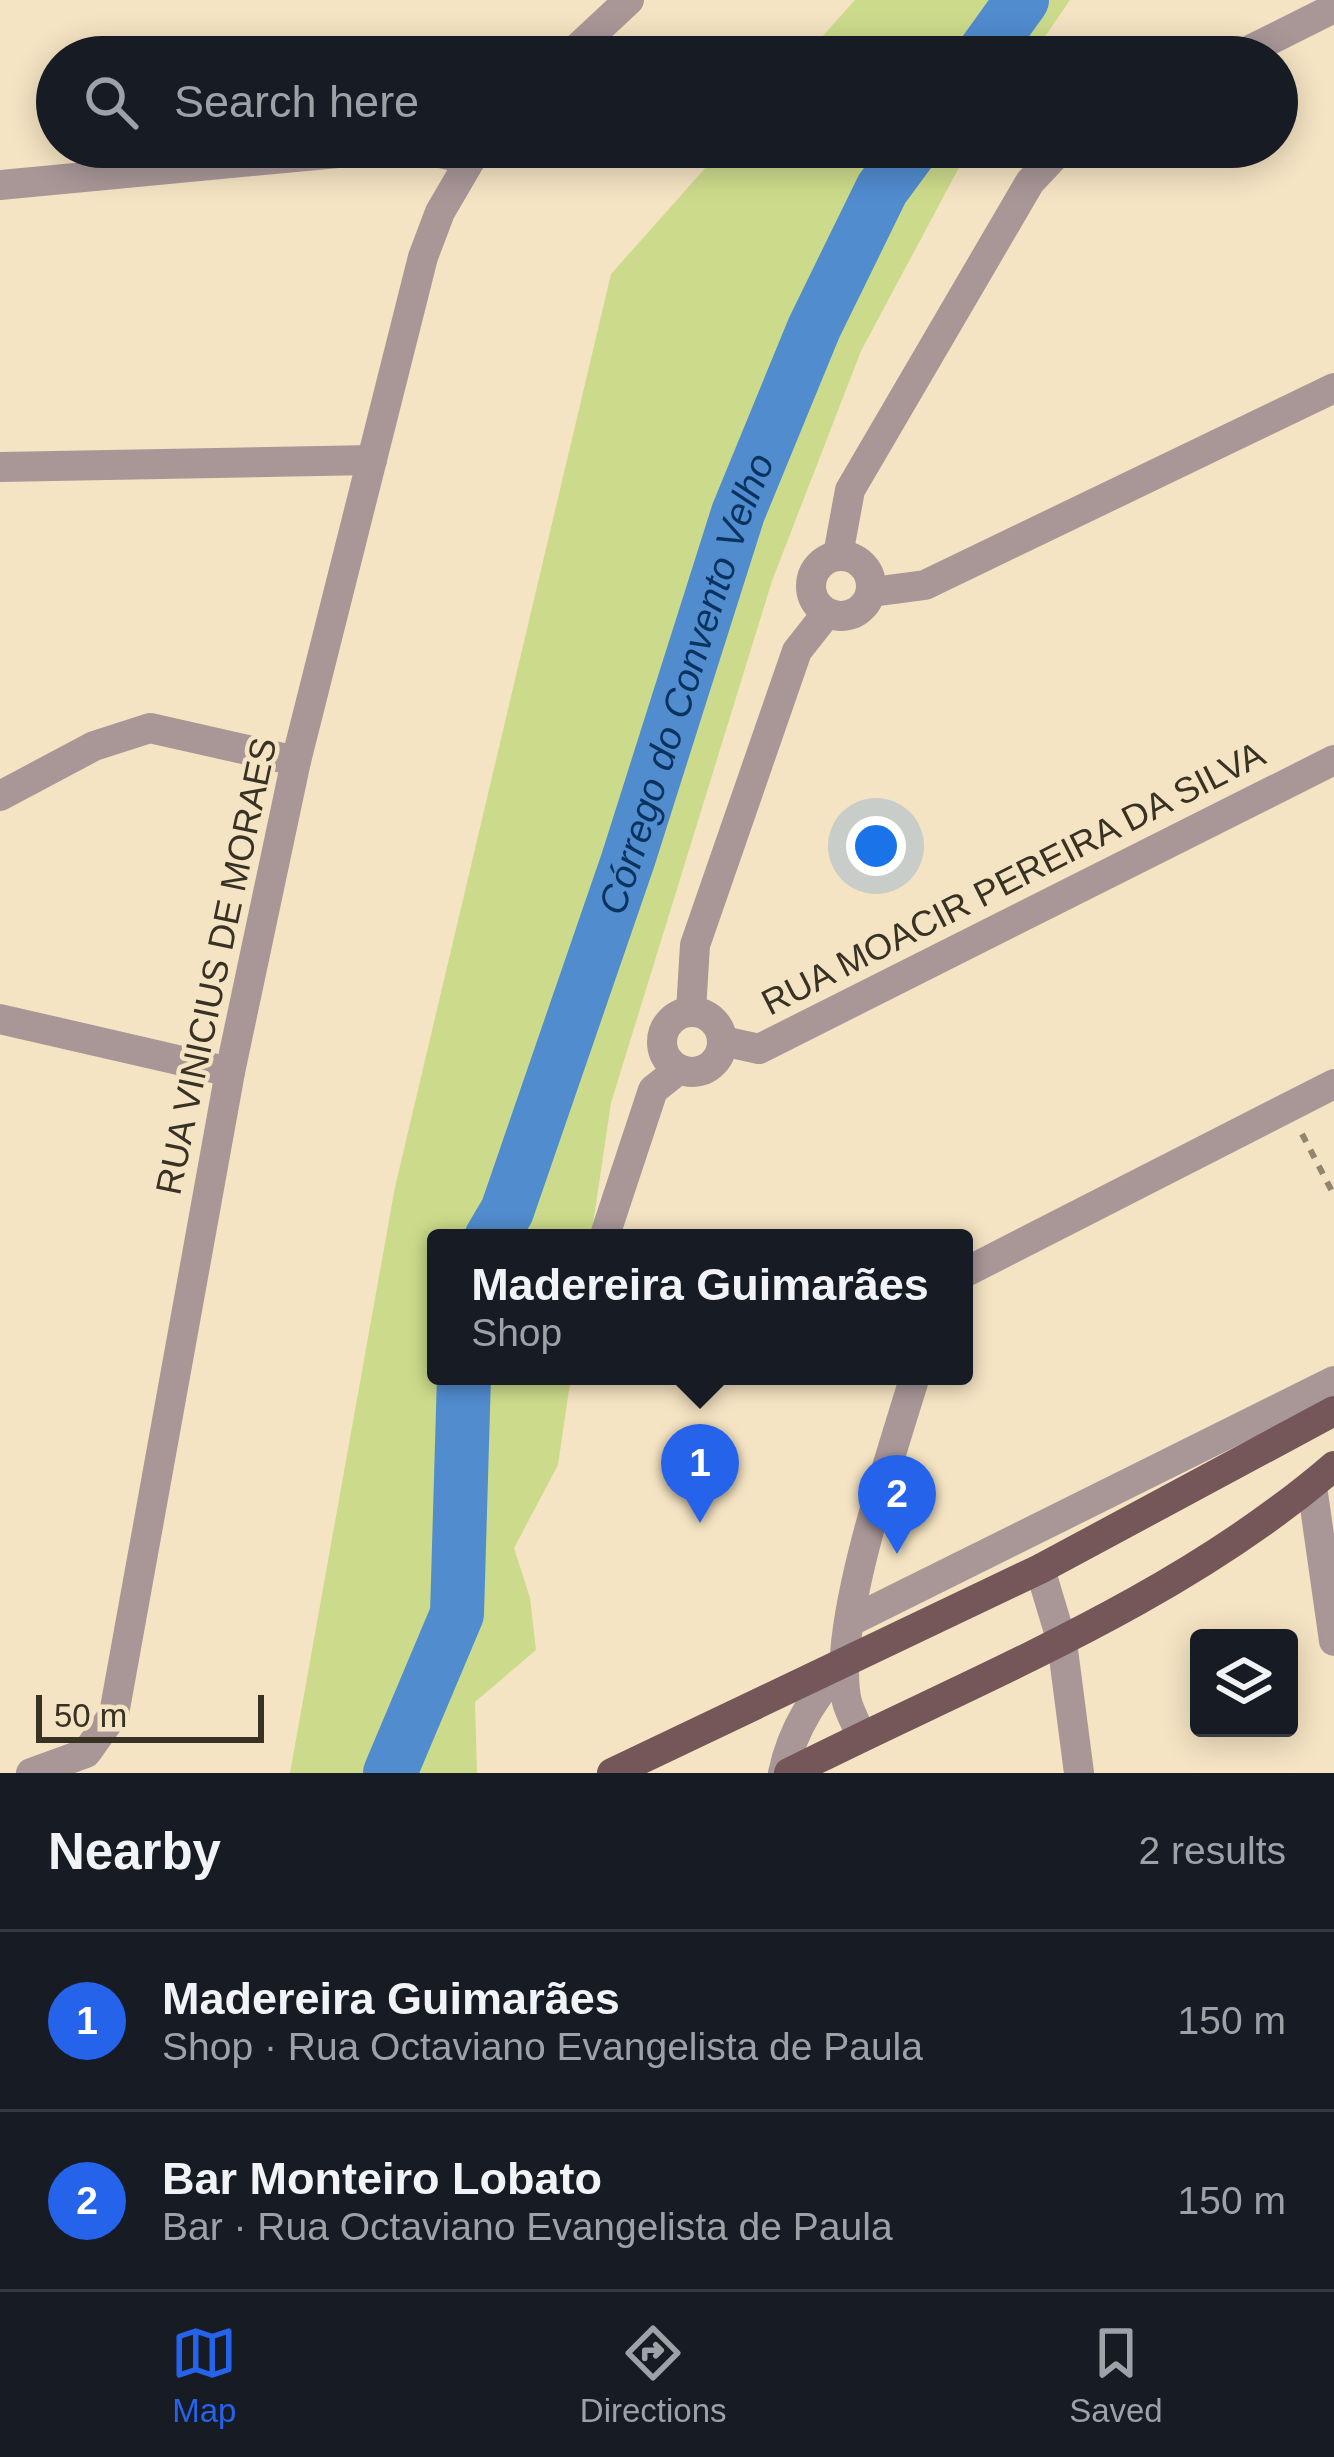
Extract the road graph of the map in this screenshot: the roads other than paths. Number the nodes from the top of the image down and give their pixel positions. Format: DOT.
graph roads {
  1 [pos="629,0"];
  2 [pos="1334,8"];
  3 [pos="590,36"];
  4 [pos="1279,36"];
  5 [pos="180,168"];
  6 [pos="466,168"];
  7 [pos="1043,168"];
  8 [pos="0,185"];
  9 [pos="1334,388"];
  10 [pos="372,460"];
  11 [pos="0,467"];
  12 [pos="838,556"];
  13 [pos="872,592"];
  14 [pos="826,613"];
  15 [pos="296,760"];
  16 [pos="1334,760"];
  17 [pos="0,796"];
  18 [pos="691,1011"];
  19 [pos="0,1019"];
  20 [pos="723,1041"];
  21 [pos="678,1070"];
  22 [pos="230,1072"];
  23 [pos="1334,1084"];
  24 [pos="607,1229"];
  25 [pos="973,1268"];
  26 [pos="1334,1381"];
  27 [pos="912,1385"];
  28 [pos="1334,1411"];
  29 [pos="1323,1476"];
  30 [pos="1040,1569"];
  31 [pos="851,1621"];
  32 [pos="1334,1641"];
  33 [pos="1062,1642"];
  34 [pos="845,1660"];
  35 [pos="861,1736"];
  36 [pos="31,1773"];
  37 [pos="612,1773"];
  38 [pos="786,1773"];
  39 [pos="1079,1773"];
  1 -- 3 [label="street"];
  2 -- 4 [label="street"];
  5 -- 8 [label="street"];
  6 -- 10 [label="street, RUA VINICIUS DE MORAES"];
  7 -- 12 [label="street"];
  9 -- 13 [label="street"];
  10 -- 11 [label="street"];
  10 -- 15 [label="street, RUA VINICIUS DE MORAES"];
  12 -- 13 [label="street"];
  12 -- 14 [label="street"];
  13 -- 14 [label="street"];
  14 -- 18 [label="street"];
  15 -- 17 [label="street"];
  15 -- 22 [label="street, RUA VINICIUS DE MORAES"];
  16 -- 20 [label="street, RUA MOACIR PEREIRA DA SILVA"];
  18 -- 20 [label="street"];
  18 -- 21 [label="street"];
  19 -- 22 [label="street"];
  20 -- 21 [label="street"];
  21 -- 24 [label="street"];
  22 -- 36 [label="street, RUA VINICIUS DE MORAES"];
  23 -- 25 [label="street"];
  26 -- 31 [label="street"];
  27 -- 31 [label="street"];
  28 -- 30 [label="main road"];
  29 -- 32 [label="street"];
  29 -- 33 [label="main road"];
  30 -- 33 [label="street"];
  30 -- 34 [label="main road"];
  31 -- 34 [label="street"];
  33 -- 35 [label="main road"];
  33 -- 39 [label="street"];
  34 -- 35 [label="street"];
  34 -- 37 [label="main road"];
  34 -- 38 [label="street"];
  35 -- 38 [label="main road"];
}
